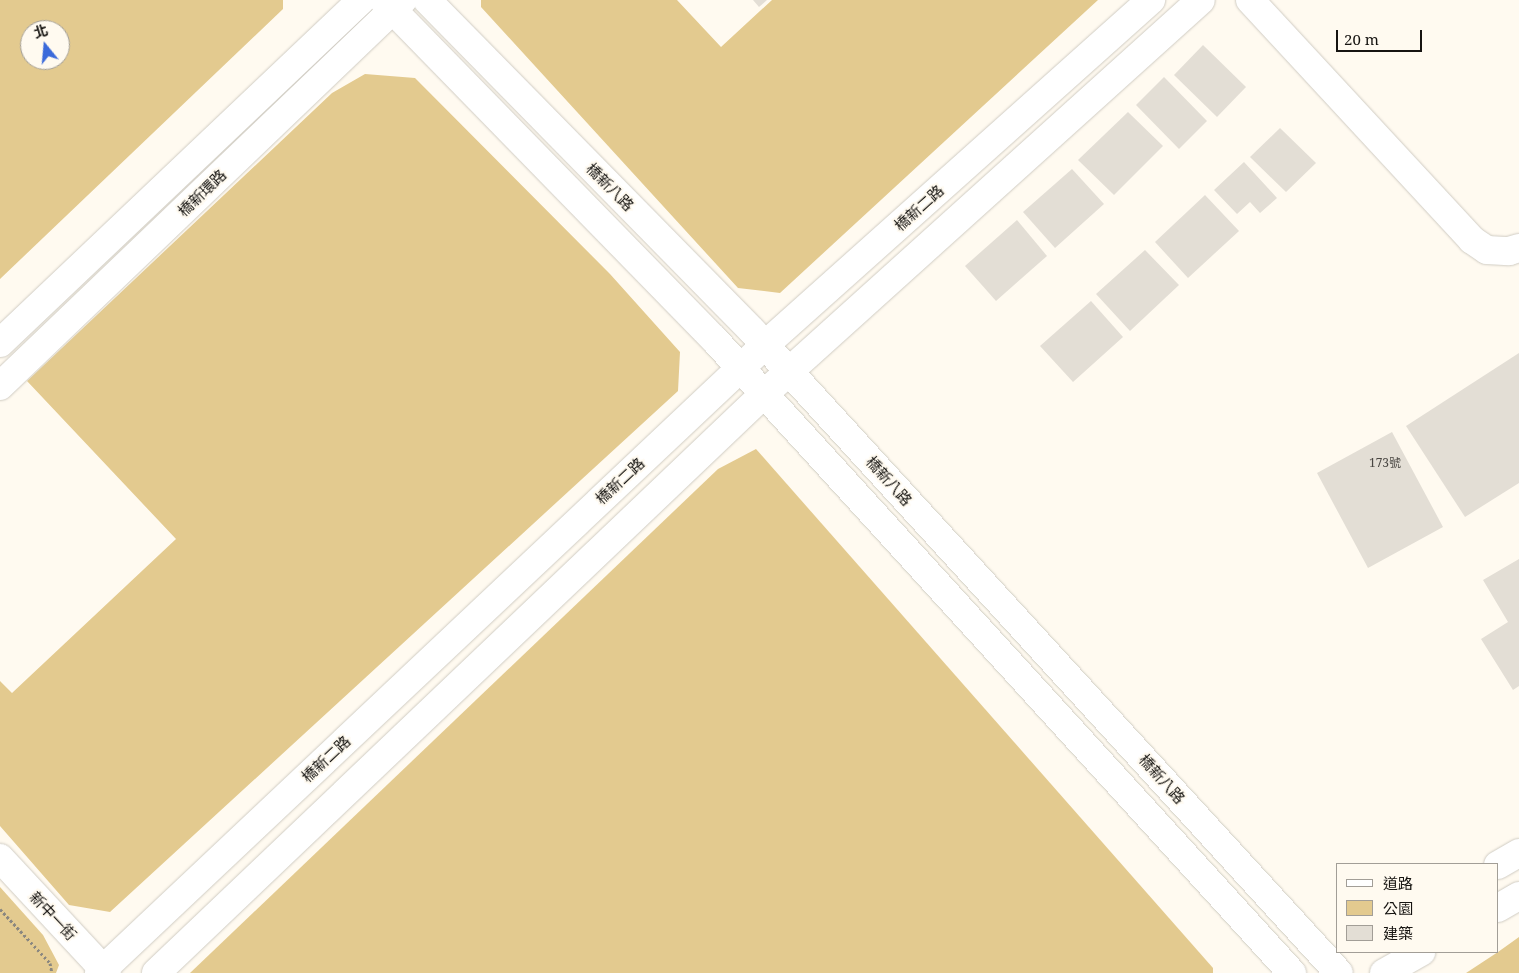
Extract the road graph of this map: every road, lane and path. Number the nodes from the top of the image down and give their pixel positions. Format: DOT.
graph roads {
  1 [pos="361,0"];
  2 [pos="427,0"];
  3 [pos="1151,0"];
  4 [pos="1201,0"];
  5 [pos="1250,0"];
  6 [pos="393,4"];
  7 [pos="1519,248"];
  8 [pos="0,343"];
  9 [pos="765,345"];
  10 [pos="740,368"];
  11 [pos="789,371"];
  12 [pos="0,386"];
  13 [pos="764,394"];
  14 [pos="1519,853"];
  15 [pos="0,858"];
  16 [pos="1499,864"];
  17 [pos="1519,896"];
  18 [pos="1499,907"];
  19 [pos="0,909"];
  20 [pos="1419,953"];
  21 [pos="1333,965"];
  22 [pos="103,972"];
  23 [pos="52,973"];
  24 [pos="156,973"];
  25 [pos="1292,973"];
  26 [pos="1384,973"];
  1 -- 8 [label="street, 橋新環路"];
  2 -- 9 [label="street, 橋新八路"];
  3 -- 9 [label="street, 橋新二路"];
  4 -- 11 [label="street"];
  5 -- 7 [label="street"];
  6 -- 10 [label="street"];
  6 -- 12 [label="street, 橋新環路"];
  9 -- 10 [label="street, 橋新二路"];
  9 -- 11 [label="street, 橋新八路"];
  10 -- 13 [label="street"];
  10 -- 22 [label="street, 橋新二路"];
  11 -- 13 [label="street"];
  11 -- 21 [label="street, 橋新八路"];
  13 -- 24 [label="street"];
  13 -- 25 [label="street"];
  14 -- 16 [label="street"];
  15 -- 22 [label="street, 新中一街"];
  17 -- 18 [label="street"];
  19 -- 23 [label="path"];
  20 -- 26 [label="street"];
}
